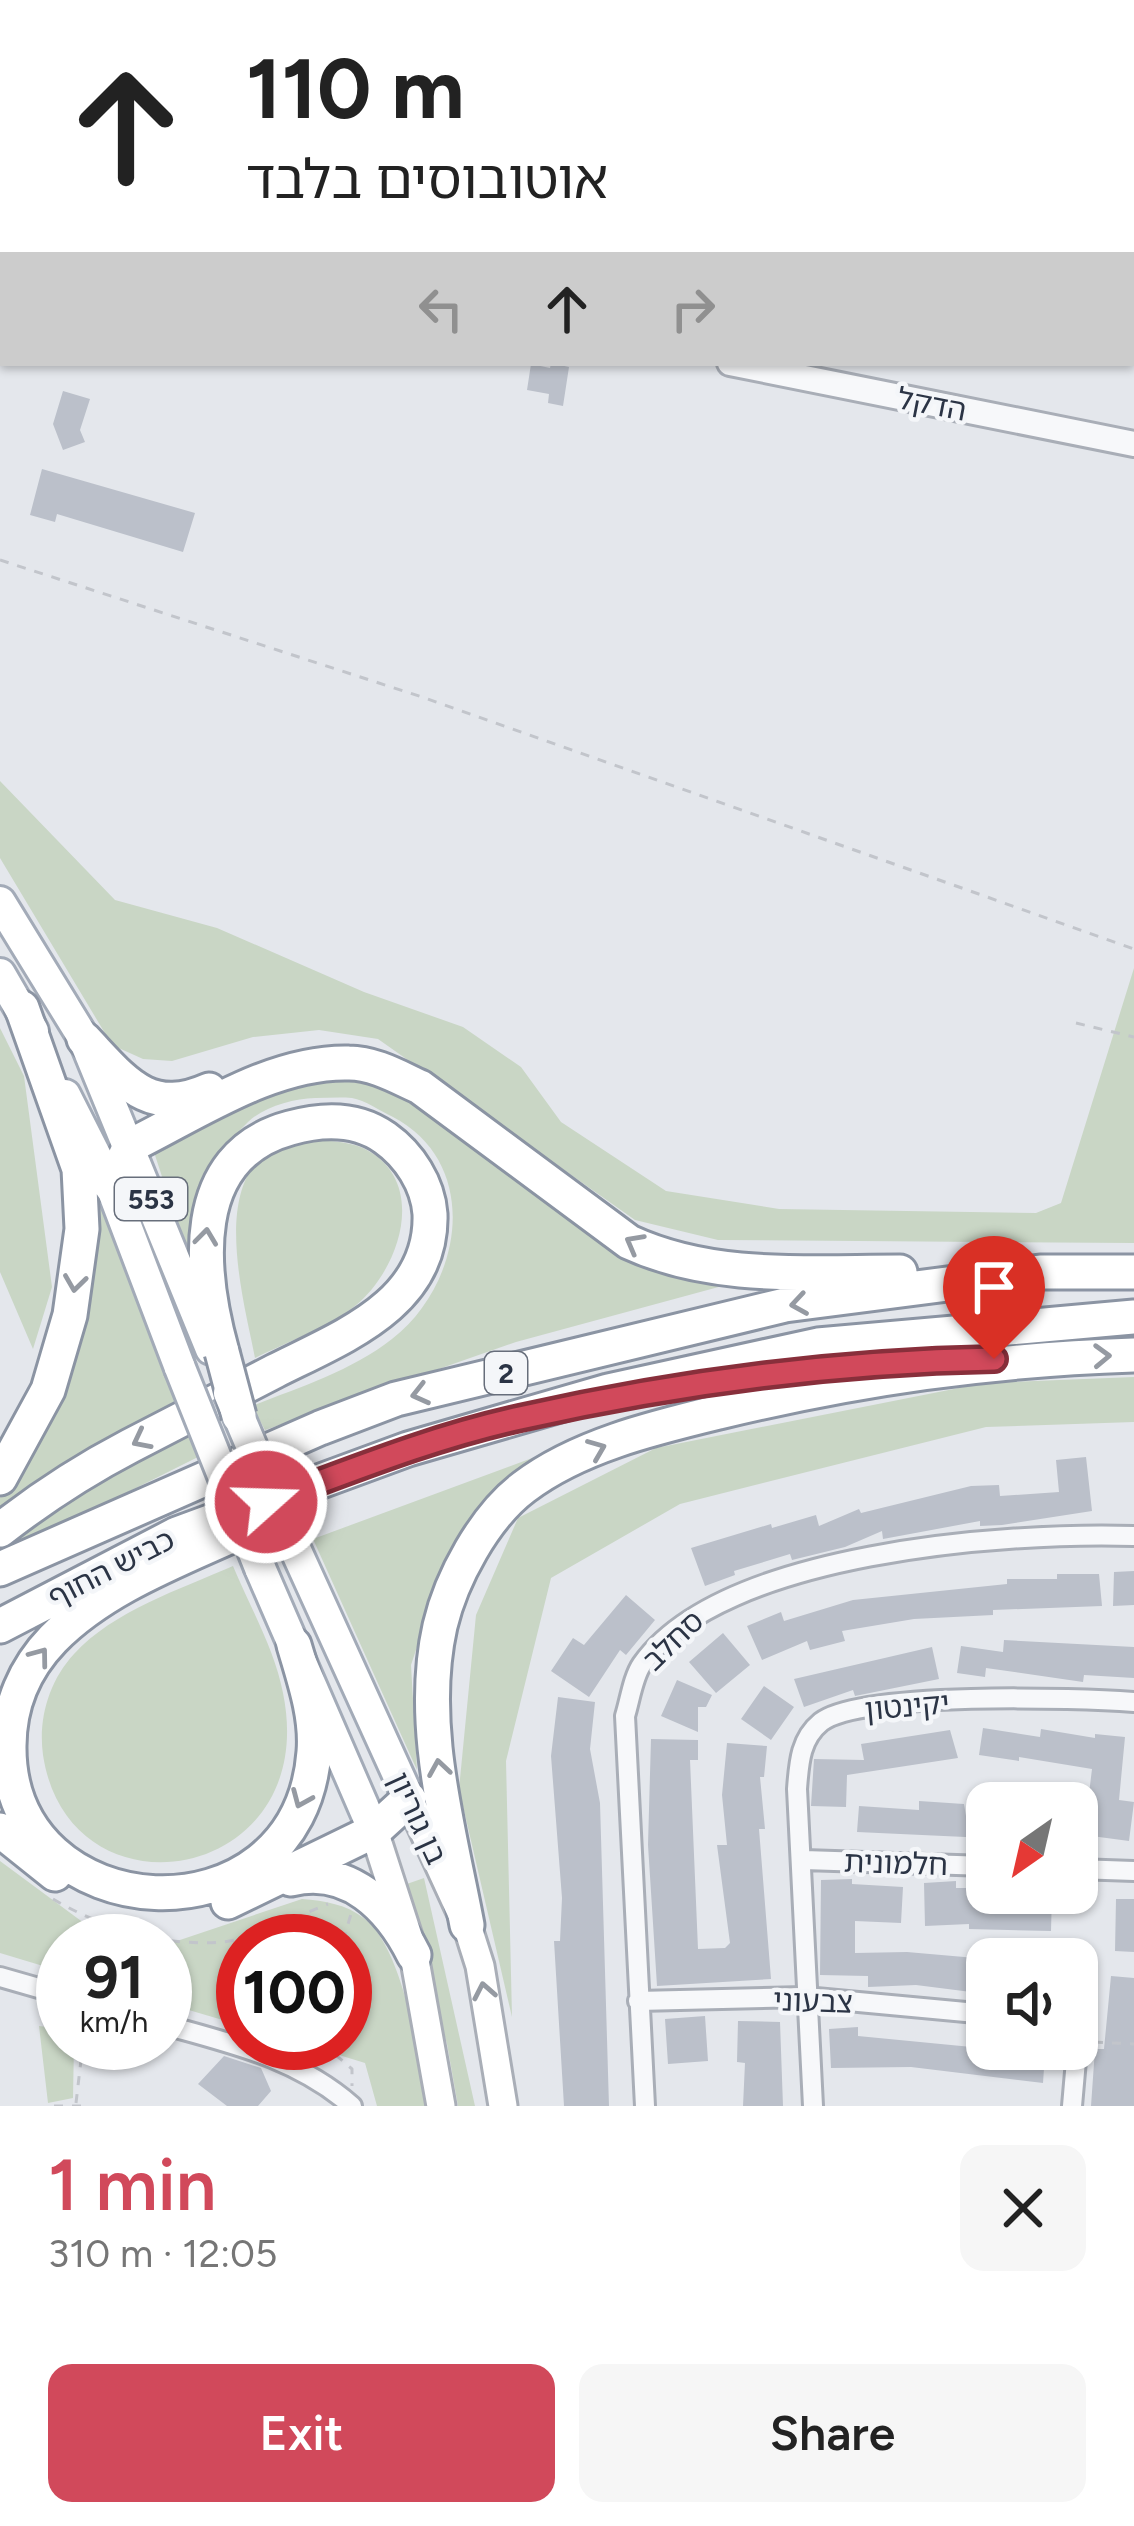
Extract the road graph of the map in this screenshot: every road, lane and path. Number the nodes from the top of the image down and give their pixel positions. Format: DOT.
graph roads {
  1 [pos="745,366"];
  2 [pos="1134,444"];
  3 [pos="0,560"];
  4 [pos="0,902"];
  5 [pos="1134,949"];
  6 [pos="0,974"];
  7 [pos="22,1008"];
  8 [pos="1076,1023"];
  9 [pos="1134,1037"];
  10 [pos="84,1039"];
  11 [pos="458,1112"];
  12 [pos="130,1146"];
  13 [pos="112,1186"];
  14 [pos="1040,1272"];
  15 [pos="1134,1273"];
  16 [pos="1134,1317"];
  17 [pos="1134,1355"];
  18 [pos="219,1356"];
  19 [pos="1032,1359"];
  20 [pos="695,1387"];
  21 [pos="673,1391"];
  22 [pos="239,1416"];
  23 [pos="518,1418"];
  24 [pos="408,1449"];
  25 [pos="0,1478"];
  26 [pos="0,1530"];
  27 [pos="1134,1536"];
  28 [pos="0,1569"];
  29 [pos="0,1626"];
  30 [pos="294,1645"];
  31 [pos="1134,1702"];
  32 [pos="410,1799"];
  33 [pos="0,1830"];
  34 [pos="374,1831"];
  35 [pos="804,1860"];
  36 [pos="966,1865"];
  37 [pos="1098,1870"];
  38 [pos="1134,1871"];
  39 [pos="266,1886"];
  40 [pos="49,1897"];
  41 [pos="341,1899"];
  42 [pos="467,1924"];
  43 [pos="414,1955"];
  44 [pos="0,1977"];
  45 [pos="36,1987"];
  46 [pos="805,1997"];
  47 [pos="638,2001"];
  48 [pos="966,2012"];
  49 [pos="192,2033"];
  50 [pos="1098,2044"];
  51 [pos="1134,2044"];
  52 [pos="80,2070"];
  53 [pos="1075,2070"];
  54 [pos="352,2097"];
  55 [pos="76,2103"];
  56 [pos="54,2106"];
  57 [pos="88,2106"];
  58 [pos="441,2106"];
  59 [pos="503,2106"];
  60 [pos="645,2106"];
  61 [pos="813,2106"];
  62 [pos="1072,2106"];
  1 -- 2 [label="street, הדקל"];
  3 -- 5 [label="path"];
  4 -- 10 [label="main road, 553"];
  6 -- 7 [label="main road, 553"];
  7 -- 13 [label="main road, 553"];
  7 -- 25 [label="highway, one-way"];
  8 -- 9 [label="path"];
  10 -- 11 [label="highway"];
  10 -- 12 [label="main road, 553"];
  11 -- 12 [label="highway"];
  14 -- 11 [label="highway, one-way"];
  12 -- 13 [label="highway"];
  12 -- 18 [label="main road, 553"];
  13 -- 30 [label="main road, 553, bridge"];
  14 -- 15 [label="highway, כביש החוף / 2"];
  14 -- 28 [label="highway, כביש החוף / 2, one-way"];
  16 -- 23 [label="highway, כביש החוף / 2"];
  19 -- 17 [label="highway, one-way"];
  18 -- 22 [label="highway, bridge"];
  18 -- 26 [label="highway, one-way"];
  19 -- 20 [label="lane"];
  42 -- 19 [label="highway, one-way"];
  21 -- 23 [label="lane"];
  22 -- 32 [label="main road, בן גוריון, bridge"];
  23 -- 24 [label="highway, כביש החוף / 2"];
  24 -- 29 [label="highway, כביש החוף / 2"];
  30 -- 24 [label="highway, one-way"];
  27 -- 47 [label="street, סחלב"];
  30 -- 34 [label="main road, 553"];
  31 -- 35 [label="street, יקינטון"];
  32 -- 34 [label="highway"];
  32 -- 42 [label="main road, בן גוריון"];
  33 -- 39 [label="highway"];
  34 -- 39 [label="highway"];
  34 -- 43 [label="main road, בן גוריון"];
  35 -- 36 [label="street, חלמונית"];
  35 -- 46 [label="street, יקינטון"];
  37 -- 38 [label="street"];
  39 -- 43 [label="highway"];
  40 -- 41 [label="path"];
  59 -- 42 [label="main road, בן גוריון, one-way"];
  43 -- 58 [label="main road, בן גוריון"];
  44 -- 45 [label="street"];
  46 -- 47 [label="street, צבעוני"];
  46 -- 48 [label="street, צבעוני"];
  46 -- 61 [label="street, יקינטון"];
  47 -- 60 [label="street, סחלב"];
  49 -- 54 [label="street"];
  50 -- 51 [label="path"];
  52 -- 55 [label="path"];
  53 -- 62 [label="street"];
  55 -- 56 [label="path"];
  55 -- 57 [label="path"];
}
